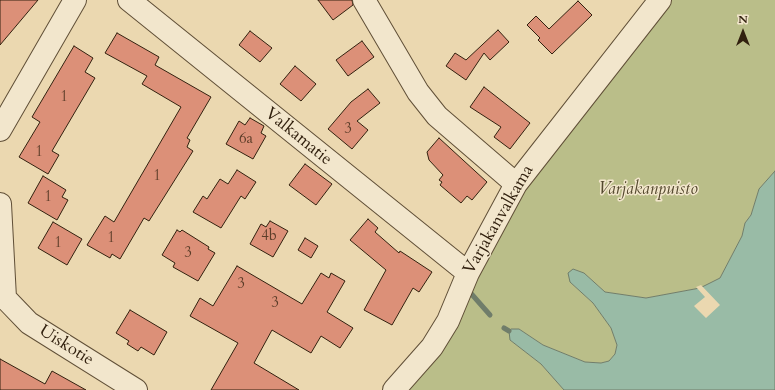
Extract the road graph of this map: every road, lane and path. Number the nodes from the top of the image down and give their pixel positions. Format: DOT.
graph roads {
  1 [pos="75,0"];
  2 [pos="129,0"];
  3 [pos="364,0"];
  4 [pos="660,0"];
  5 [pos="0,130"];
  6 [pos="516,184"];
  7 [pos="0,204"];
  8 [pos="468,273"];
  9 [pos="2,298"];
  10 [pos="136,390"];
  11 [pos="394,390"];
  1 -- 5 [label="street"];
  2 -- 8 [label="street, Valkamatie"];
  3 -- 6 [label="street"];
  4 -- 6 [label="street, Varjakanvalkama"];
  6 -- 8 [label="street, Varjakanvalkama"];
  7 -- 9 [label="street"];
  8 -- 11 [label="street, Varjakanvalkama"];
  9 -- 10 [label="street, Uiskotie"];
}
